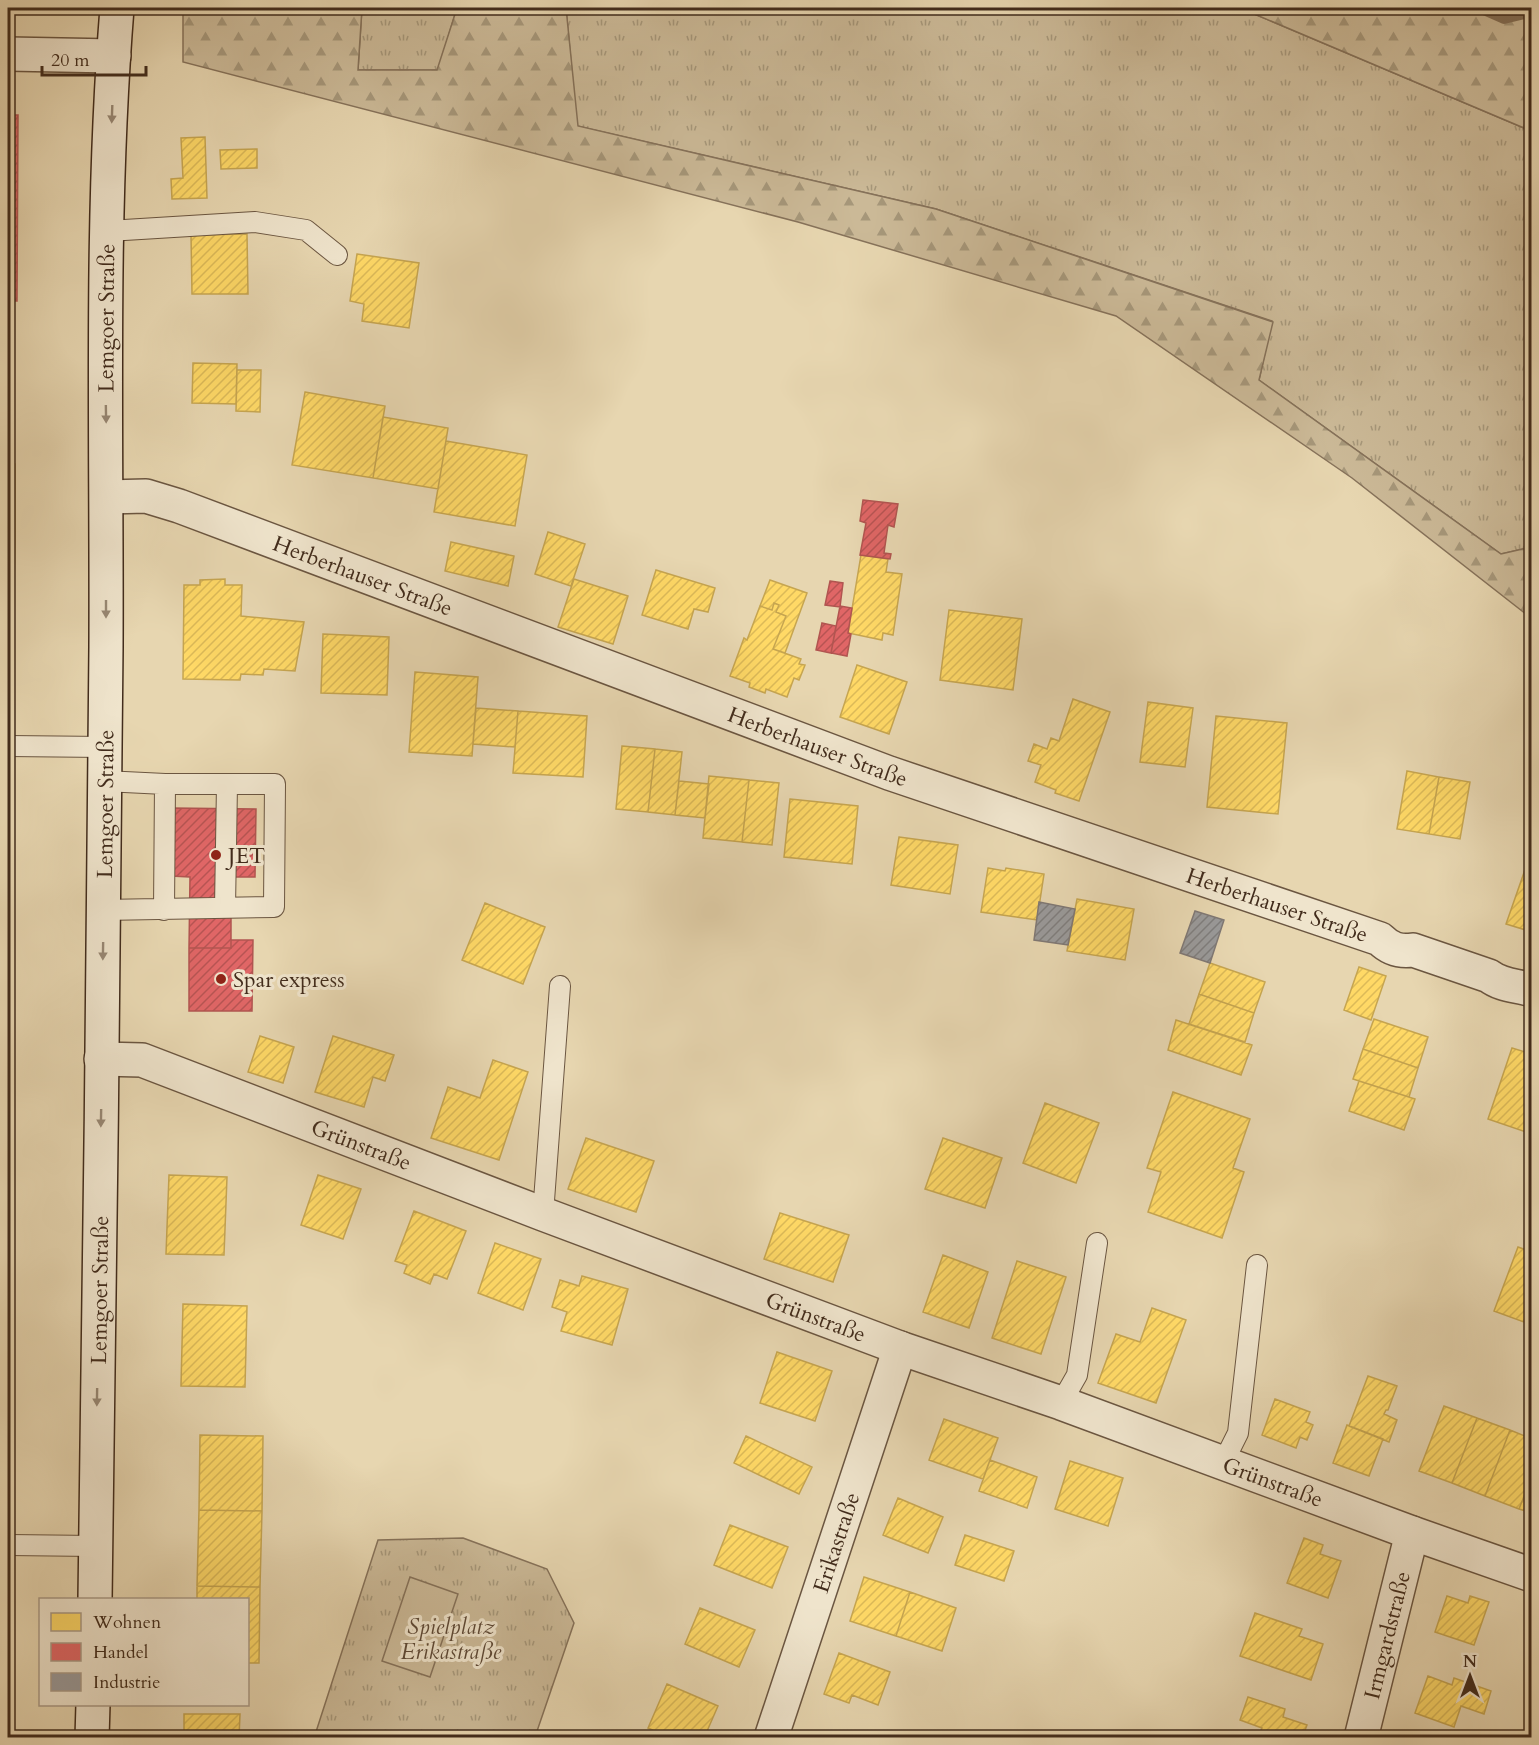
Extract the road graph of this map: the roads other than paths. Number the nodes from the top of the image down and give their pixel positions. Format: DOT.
graph roads {
  1 [pos="117,8"];
  2 [pos="8,54"];
  3 [pos="114,56"];
  4 [pos="108,231"];
  5 [pos="337,255"];
  6 [pos="107,497"];
  7 [pos="8,746"];
  8 [pos="105,747"];
  9 [pos="104,781"];
  10 [pos="165,784"];
  11 [pos="227,784"];
  12 [pos="225,908"];
  13 [pos="103,910"];
  14 [pos="164,910"];
  15 [pos="560,986"];
  16 [pos="1532,990"];
  17 [pos="101,1059"];
  18 [pos="543,1214"];
  19 [pos="1097,1243"];
  20 [pos="1257,1265"];
  21 [pos="900,1348"];
  22 [pos="1061,1403"];
  23 [pos="1223,1463"];
  24 [pos="1412,1533"];
  25 [pos="8,1545"];
  26 [pos="95,1546"];
  27 [pos="1532,1575"];
  28 [pos="94,1598"];
  29 [pos="93,1706"];
  30 [pos="92,1737"];
  31 [pos="771,1737"];
  32 [pos="1361,1737"];
  1 -- 3 [label="street, Lemgoer Straße"];
  2 -- 3 [label="street"];
  3 -- 4 [label="street, Lemgoer Straße, one-way"];
  4 -- 5 [label="lane"];
  4 -- 6 [label="street, Lemgoer Straße, one-way"];
  6 -- 8 [label="street, Lemgoer Straße, one-way"];
  6 -- 16 [label="street, Herberhauser Straße"];
  7 -- 8 [label="lane"];
  8 -- 9 [label="street, Lemgoer Straße"];
  9 -- 10 [label="lane"];
  9 -- 13 [label="street, Lemgoer Straße"];
  10 -- 11 [label="lane"];
  10 -- 14 [label="lane"];
  11 -- 12 [label="lane"];
  11 -- 12 [label="lane"];
  12 -- 14 [label="lane"];
  13 -- 14 [label="lane"];
  13 -- 17 [label="street, Lemgoer Straße, one-way"];
  15 -- 18 [label="lane"];
  17 -- 18 [label="street, Grünstraße"];
  17 -- 26 [label="street, Lemgoer Straße, one-way"];
  18 -- 21 [label="street, Grünstraße"];
  19 -- 22 [label="lane"];
  20 -- 23 [label="lane"];
  21 -- 22 [label="street, Grünstraße"];
  21 -- 31 [label="street, Erikastraße"];
  22 -- 23 [label="street, Grünstraße"];
  23 -- 24 [label="street, Grünstraße"];
  24 -- 27 [label="street, Grünstraße"];
  24 -- 32 [label="street, Irmgardstraße"];
  25 -- 26 [label="lane"];
  26 -- 28 [label="street, Lemgoer Straße"];
  29 -- 30 [label="street"];
}
